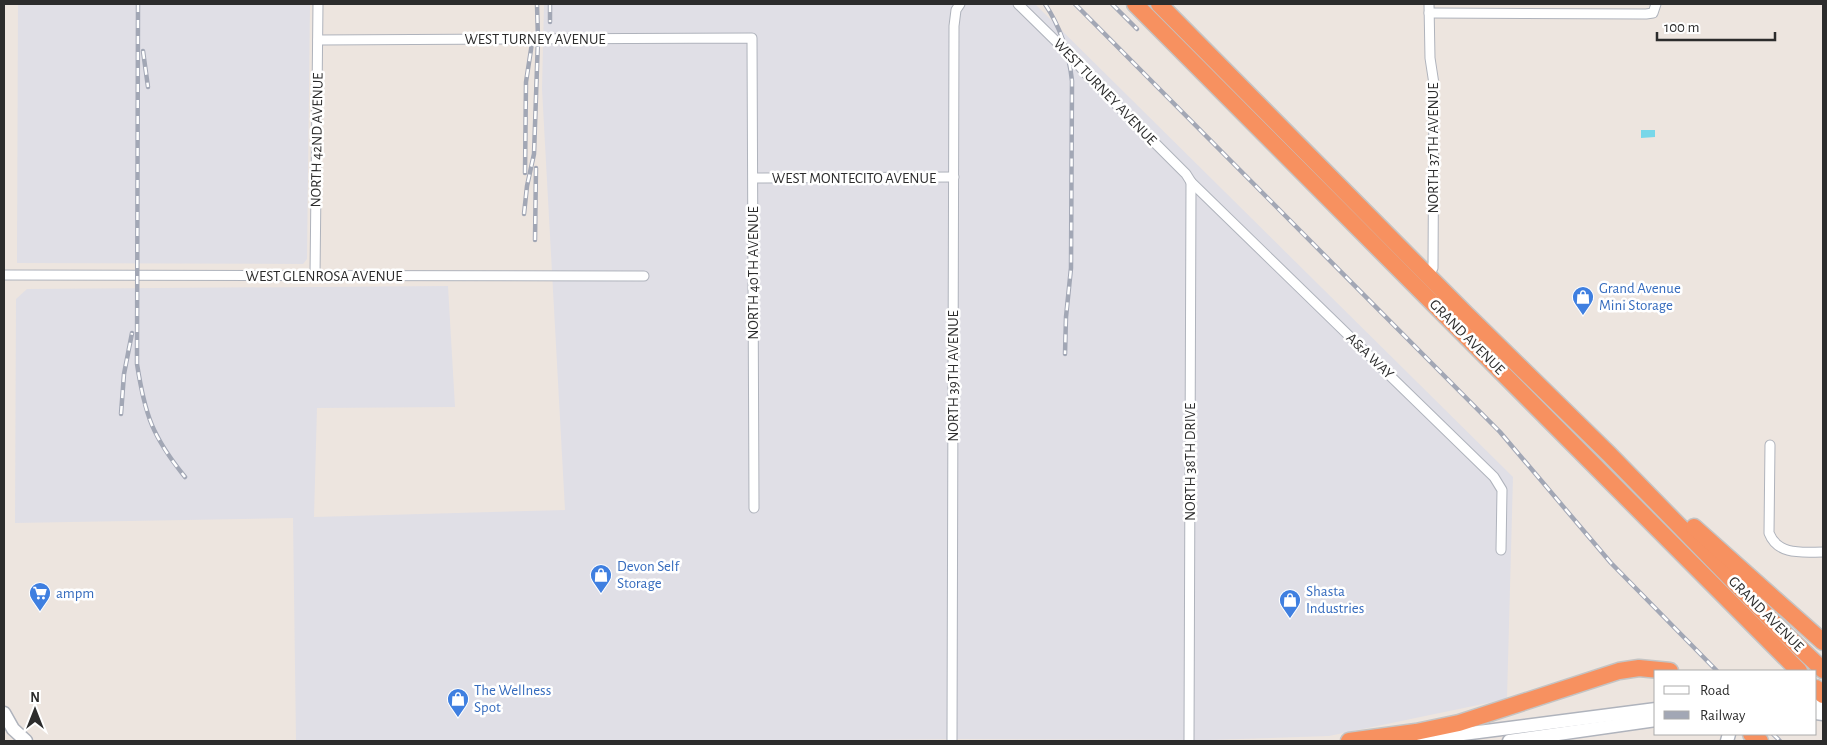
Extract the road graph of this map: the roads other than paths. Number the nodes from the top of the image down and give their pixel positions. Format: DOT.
graph roads {
  1 [pos="318,4"];
  2 [pos="1018,4"];
  3 [pos="1135,4"];
  4 [pos="1159,4"];
  5 [pos="958,7"];
  6 [pos="1429,8"];
  7 [pos="1655,8"];
  8 [pos="752,38"];
  9 [pos="1194,39"];
  10 [pos="318,40"];
  11 [pos="1182,50"];
  12 [pos="954,177"];
  13 [pos="754,178"];
  14 [pos="1191,182"];
  15 [pos="4,275"];
  16 [pos="1430,275"];
  17 [pos="315,276"];
  18 [pos="644,276"];
  19 [pos="1418,288"];
  20 [pos="1770,445"];
  21 [pos="1609,454"];
  22 [pos="1588,459"];
  23 [pos="1646,493"];
  24 [pos="754,508"];
  25 [pos="1501,550"];
  26 [pos="1823,552"];
  27 [pos="1762,611"];
  28 [pos="1750,622"];
  29 [pos="1823,642"];
  30 [pos="1664,670"];
  31 [pos="1799,670"];
  32 [pos="1823,670"];
  33 [pos="1654,710"];
  34 [pos="4,713"];
  35 [pos="1654,720"];
  36 [pos="26,741"];
  37 [pos="952,741"];
  38 [pos="1189,741"];
  39 [pos="1349,741"];
  40 [pos="1410,741"];
  41 [pos="1509,741"];
  1 -- 10 [label="street, NORTH 42ND AVENUE"];
  2 -- 14 [label="street, WEST TURNEY AVENUE"];
  3 -- 11 [label="highway, GRAND AVENUE"];
  4 -- 9 [label="highway, GRAND AVENUE"];
  5 -- 12 [label="street, NORTH 39TH AVENUE"];
  6 -- 7 [label="street"];
  6 -- 16 [label="street, NORTH 37TH AVENUE"];
  8 -- 10 [label="street, WEST TURNEY AVENUE"];
  8 -- 13 [label="street, NORTH 40TH AVENUE"];
  9 -- 11 [label="highway"];
  9 -- 16 [label="highway, GRAND AVENUE"];
  10 -- 17 [label="street, NORTH 42ND AVENUE"];
  11 -- 19 [label="highway, GRAND AVENUE"];
  12 -- 13 [label="street, WEST MONTECITO AVENUE"];
  12 -- 37 [label="street, NORTH 39TH AVENUE"];
  13 -- 24 [label="street, NORTH 40TH AVENUE"];
  14 -- 25 [label="street, A&A WAY"];
  14 -- 38 [label="street, NORTH 38TH DRIVE"];
  15 -- 17 [label="street, WEST GLENROSA AVENUE"];
  16 -- 19 [label="street"];
  16 -- 21 [label="highway, GRAND AVENUE"];
  17 -- 18 [label="street, WEST GLENROSA AVENUE"];
  19 -- 22 [label="highway, GRAND AVENUE"];
  20 -- 26 [label="street"];
  21 -- 22 [label="highway"];
  21 -- 23 [label="highway, GRAND AVENUE"];
  22 -- 28 [label="highway, GRAND AVENUE"];
  23 -- 27 [label="highway, GRAND AVENUE"];
  23 -- 29 [label="highway"];
  27 -- 28 [label="highway"];
  27 -- 32 [label="highway, GRAND AVENUE"];
  28 -- 31 [label="highway, GRAND AVENUE"];
  30 -- 39 [label="highway"];
  33 -- 40 [label="main road"];
  34 -- 36 [label="main road"];
  35 -- 41 [label="main road"];
}
